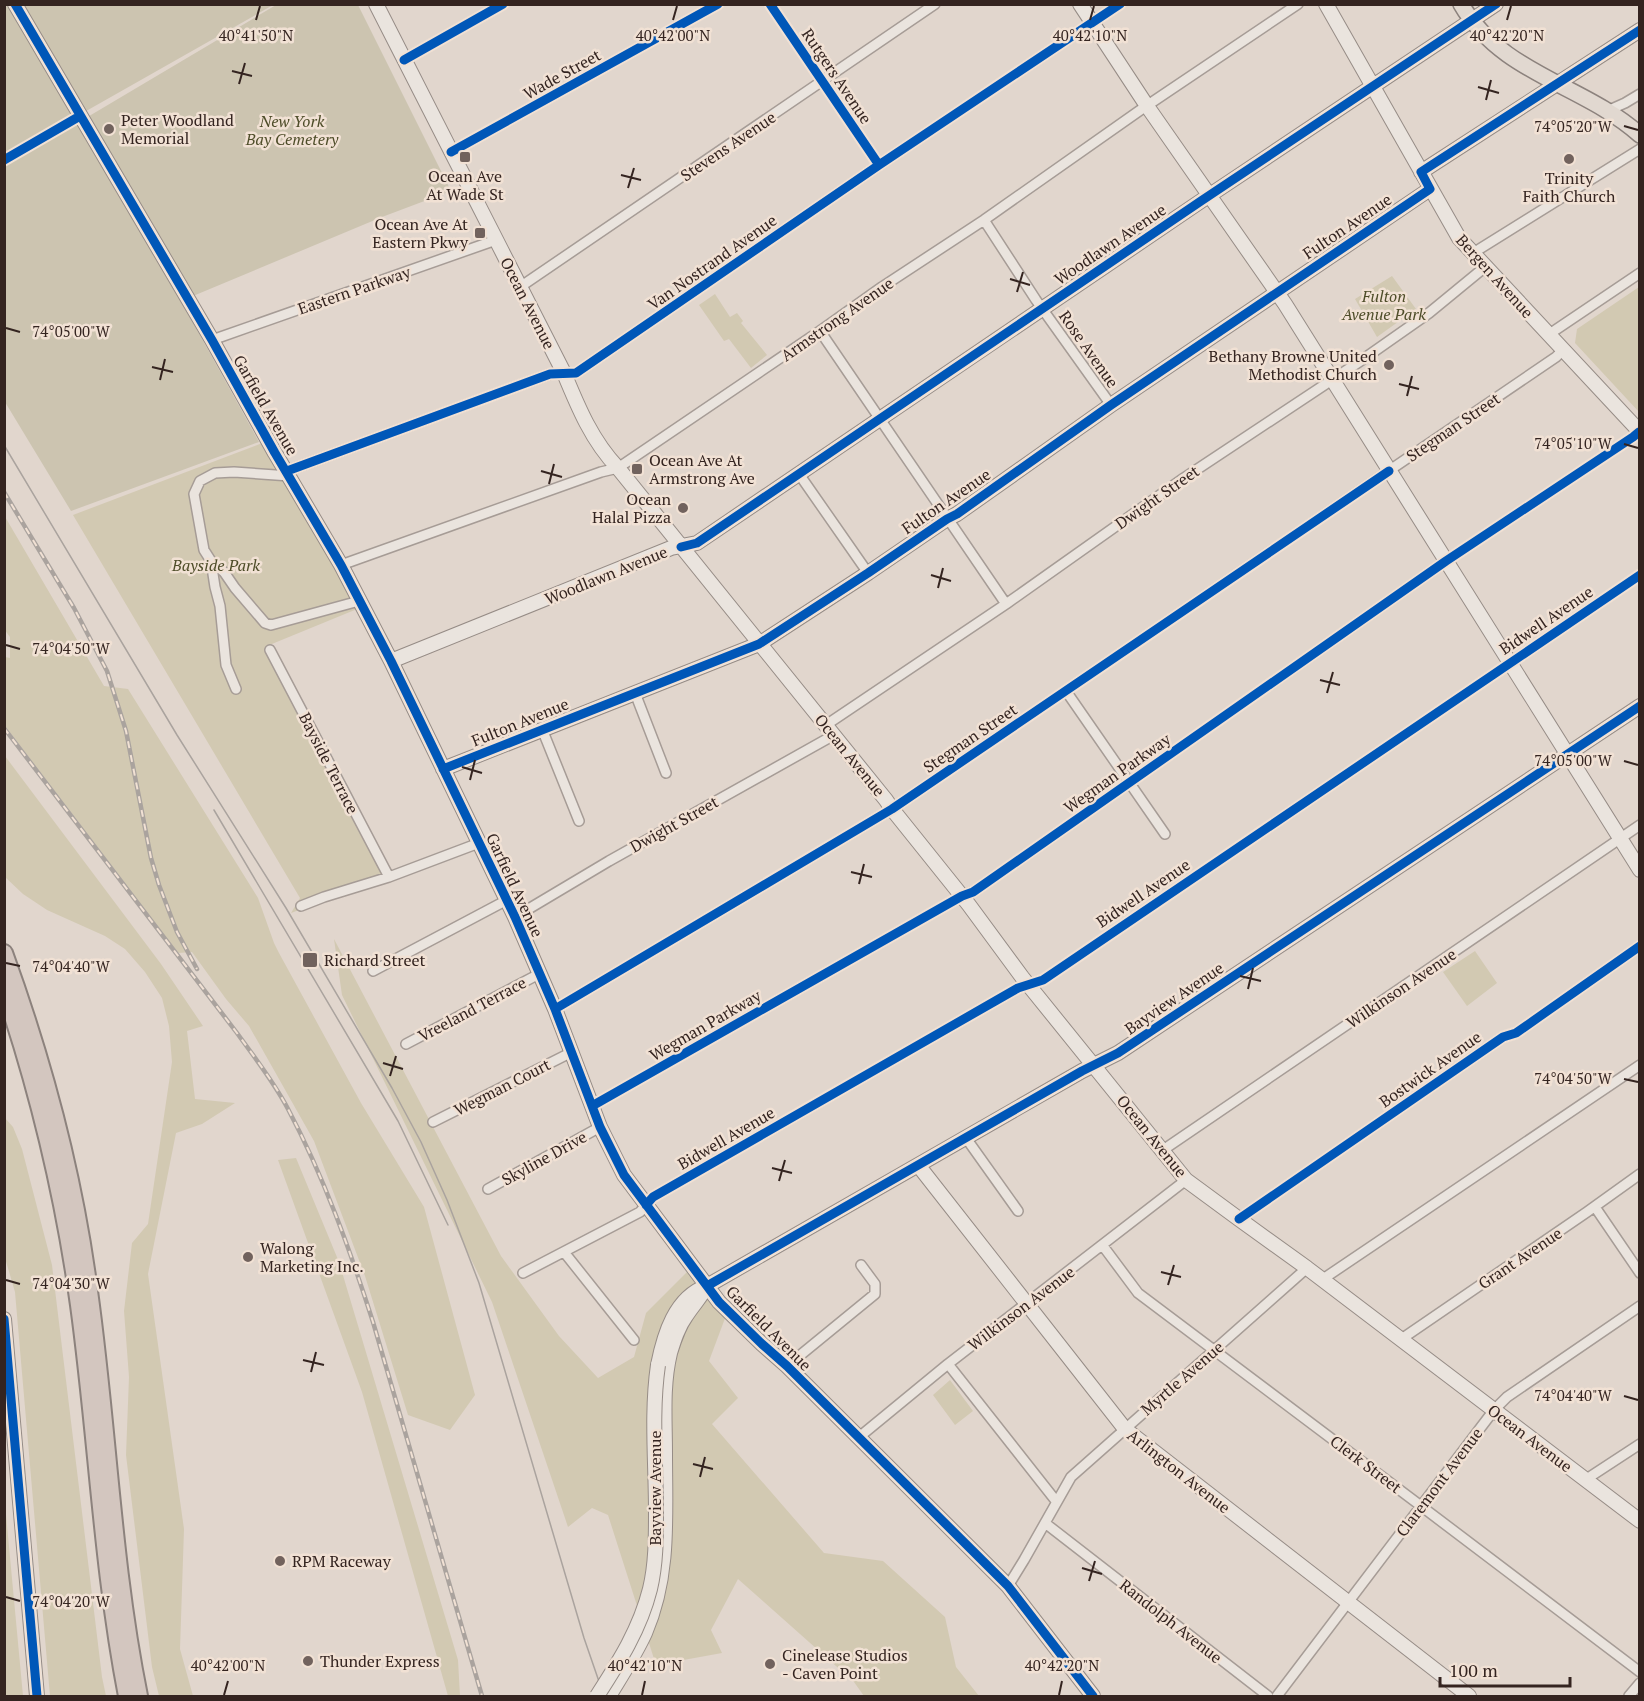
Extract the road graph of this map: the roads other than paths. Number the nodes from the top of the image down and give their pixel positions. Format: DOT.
graph roads {
  1 [pos="15,4"];
  2 [pos="376,4"];
  3 [pos="503,4"];
  4 [pos="718,4"];
  5 [pos="770,4"];
  6 [pos="935,4"];
  7 [pos="1080,4"];
  8 [pos="1120,4"];
  9 [pos="1298,4"];
  10 [pos="1326,4"];
  11 [pos="1461,4"];
  12 [pos="1496,4"];
  13 [pos="1470,21"];
  14 [pos="1092,23"];
  15 [pos="1640,30"];
  16 [pos="404,60"];
  17 [pos="823,81"];
  18 [pos="1557,84"];
  19 [pos="1372,87"];
  20 [pos="1640,94"];
  21 [pos="1147,106"];
  22 [pos="1607,111"];
  23 [pos="80,116"];
  24 [pos="1640,135"];
  25 [pos="1640,149"];
  26 [pos="452,152"];
  27 [pos="4,160"];
  28 [pos="879,165"];
  29 [pos="1420,172"];
  30 [pos="1430,189"];
  31 [pos="1209,195"];
  32 [pos="984,220"];
  33 [pos="496,240"];
  34 [pos="1473,254"];
  35 [pos="1485,267"];
  36 [pos="1640,273"];
  37 [pos="520,287"];
  38 [pos="1276,292"];
  39 [pos="1042,308"];
  40 [pos="820,331"];
  41 [pos="1548,335"];
  42 [pos="212,340"];
  43 [pos="1563,350"];
  44 [pos="564,374"];
  45 [pos="1331,380"];
  46 [pos="1111,405"];
  47 [pos="879,419"];
  48 [pos="1639,432"];
  49 [pos="618,468"];
  50 [pos="1389,471"];
  51 [pos="288,473"];
  52 [pos="799,474"];
  53 [pos="947,519"];
  54 [pos="681,547"];
  55 [pos="211,561"];
  56 [pos="1446,561"];
  57 [pos="341,565"];
  58 [pos="868,573"];
  59 [pos="1640,575"];
  60 [pos="359,601"];
  61 [pos="1006,604"];
  62 [pos="759,644"];
  63 [pos="270,650"];
  64 [pos="391,661"];
  65 [pos="1509,663"];
  66 [pos="236,689"];
  67 [pos="1066,691"];
  68 [pos="635,693"];
  69 [pos="1640,706"];
  70 [pos="542,729"];
  71 [pos="830,730"];
  72 [pos="1567,755"];
  73 [pos="443,769"];
  74 [pos="666,773"];
  75 [pos="1129,782"];
  76 [pos="892,809"];
  77 [pos="579,821"];
  78 [pos="1640,825"];
  79 [pos="1165,834"];
  80 [pos="1620,838"];
  81 [pos="479,843"];
  82 [pos="1640,870"];
  83 [pos="389,877"];
  84 [pos="962,896"];
  85 [pos="507,900"];
  86 [pos="301,906"];
  87 [pos="515,917"];
  88 [pos="1640,946"];
  89 [pos="4,953"];
  90 [pos="374,971"];
  91 [pos="539,974"];
  92 [pos="1028,984"];
  93 [pos="4,989"];
  94 [pos="555,1009"];
  95 [pos="406,1044"];
  96 [pos="572,1052"];
  97 [pos="1095,1065"];
  98 [pos="1640,1065"];
  99 [pos="592,1106"];
  100 [pos="433,1122"];
  101 [pos="600,1127"];
  102 [pos="966,1138"];
  103 [pos="1163,1150"];
  104 [pos="918,1165"];
  105 [pos="1640,1174"];
  106 [pos="1186,1180"];
  107 [pos="488,1189"];
  108 [pos="646,1205"];
  109 [pos="1595,1207"];
  110 [pos="1018,1211"];
  111 [pos="1239,1219"];
  112 [pos="1103,1245"];
  113 [pos="564,1252"];
  114 [pos="861,1265"];
  115 [pos="1307,1268"];
  116 [pos="523,1273"];
  117 [pos="1640,1273"];
  118 [pos="1323,1279"];
  119 [pos="707,1286"];
  120 [pos="1026,1304"];
  121 [pos="1640,1306"];
  122 [pos="4,1319"];
  123 [pos="634,1340"];
  124 [pos="1400,1340"];
  125 [pos="1214,1351"];
  126 [pos="948,1364"];
  127 [pos="663,1365"];
  128 [pos="787,1366"];
  129 [pos="1494,1410"];
  130 [pos="1125,1429"];
  131 [pos="858,1438"];
  132 [pos="1640,1444"];
  133 [pos="1585,1480"];
  134 [pos="1056,1501"];
  135 [pos="1421,1506"];
  136 [pos="1640,1521"];
  137 [pos="1045,1523"];
  138 [pos="1008,1586"];
  139 [pos="1347,1603"];
  140 [pos="1640,1672"];
  141 [pos="1640,1683"];
  142 [pos="37,1696"];
  143 [pos="127,1696"];
  144 [pos="139,1696"];
  145 [pos="597,1696"];
  146 [pos="609,1696"];
  147 [pos="1093,1696"];
  148 [pos="1269,1696"];
  149 [pos="1276,1696"];
  150 [pos="1469,1696"];
  151 [pos="1629,1696"];
  1 -- 23 [label="street, Garfield Avenue"];
  2 -- 16 [label="street, Ocean Avenue"];
  3 -- 16 [label="street"];
  4 -- 26 [label="street, Wade Street"];
  5 -- 17 [label="street, Rutgers Avenue"];
  6 -- 17 [label="street, Stevens Avenue"];
  7 -- 14 [label="street"];
  8 -- 14 [label="street, Van Nostrand Avenue"];
  9 -- 21 [label="street, Armstrong Avenue"];
  10 -- 19 [label="street, Bergen Avenue"];
  11 -- 13 [label="main road"];
  12 -- 13 [label="street, Woodlawn Avenue"];
  13 -- 18 [label="main road"];
  13 -- 19 [label="street, Woodlawn Avenue"];
  14 -- 21 [label="street"];
  14 -- 28 [label="street, Van Nostrand Avenue"];
  15 -- 18 [label="street"];
  16 -- 26 [label="street, Ocean Avenue"];
  17 -- 28 [label="street, Rutgers Avenue"];
  17 -- 37 [label="street, Stevens Avenue"];
  18 -- 22 [label="main road"];
  18 -- 29 [label="street"];
  19 -- 29 [label="street, Bergen Avenue"];
  19 -- 31 [label="street, Woodlawn Avenue"];
  20 -- 22 [label="street"];
  21 -- 31 [label="street"];
  21 -- 32 [label="street, Armstrong Avenue"];
  22 -- 24 [label="main road"];
  23 -- 27 [label="street"];
  23 -- 42 [label="street, Garfield Avenue"];
  25 -- 34 [label="street"];
  26 -- 33 [label="street, Ocean Avenue"];
  28 -- 44 [label="street, Van Nostrand Avenue"];
  29 -- 30 [label="street, Bergen Avenue"];
  30 -- 34 [label="street, Bergen Avenue"];
  30 -- 38 [label="street, Fulton Avenue"];
  31 -- 38 [label="street"];
  31 -- 39 [label="street, Woodlawn Avenue"];
  32 -- 39 [label="street, Rose Avenue"];
  32 -- 40 [label="street, Armstrong Avenue"];
  33 -- 37 [label="street, Ocean Avenue"];
  33 -- 42 [label="street, Eastern Parkway"];
  34 -- 35 [label="street, Bergen Avenue"];
  35 -- 41 [label="street, Bergen Avenue"];
  35 -- 45 [label="street, Dwight Street"];
  36 -- 41 [label="street"];
  37 -- 44 [label="street, Ocean Avenue"];
  38 -- 45 [label="street"];
  38 -- 46 [label="street, Fulton Avenue"];
  39 -- 46 [label="street, Rose Avenue"];
  39 -- 47 [label="street, Woodlawn Avenue"];
  40 -- 47 [label="street"];
  40 -- 49 [label="street, Armstrong Avenue"];
  41 -- 43 [label="street, Bergen Avenue"];
  42 -- 51 [label="street, Garfield Avenue"];
  43 -- 48 [label="street, Bergen Avenue"];
  43 -- 50 [label="street, Stegman Street"];
  44 -- 49 [label="street, Ocean Avenue"];
  44 -- 51 [label="street, Van Nostrand Avenue"];
  45 -- 50 [label="street"];
  45 -- 61 [label="street, Dwight Street"];
  46 -- 53 [label="street, Fulton Avenue"];
  47 -- 52 [label="street, Woodlawn Avenue"];
  47 -- 53 [label="street"];
  48 -- 56 [label="street, Wegman Parkway"];
  49 -- 54 [label="street, Ocean Avenue"];
  49 -- 57 [label="street, Armstrong Avenue"];
  50 -- 56 [label="street"];
  50 -- 67 [label="street, Stegman Street"];
  51 -- 55 [label="street"];
  51 -- 57 [label="street, Garfield Avenue"];
  52 -- 54 [label="street, Woodlawn Avenue"];
  52 -- 58 [label="street"];
  53 -- 58 [label="street, Fulton Avenue"];
  53 -- 61 [label="street"];
  54 -- 62 [label="street, Ocean Avenue"];
  54 -- 64 [label="street, Woodlawn Avenue"];
  55 -- 60 [label="street"];
  55 -- 66 [label="street"];
  56 -- 65 [label="street"];
  56 -- 75 [label="street, Wegman Parkway"];
  57 -- 60 [label="street, Garfield Avenue"];
  58 -- 62 [label="street, Fulton Avenue"];
  59 -- 65 [label="street, Bidwell Avenue"];
  60 -- 64 [label="street, Garfield Avenue"];
  61 -- 71 [label="street, Dwight Street"];
  62 -- 68 [label="street, Fulton Avenue"];
  62 -- 71 [label="street, Ocean Avenue"];
  63 -- 83 [label="street, Bayside Terrace"];
  64 -- 73 [label="street, Garfield Avenue"];
  65 -- 72 [label="street"];
  65 -- 92 [label="street, Bidwell Avenue"];
  67 -- 75 [label="street"];
  67 -- 76 [label="street, Stegman Street"];
  68 -- 70 [label="street, Fulton Avenue"];
  68 -- 74 [label="street"];
  69 -- 72 [label="street, Bayview Avenue"];
  70 -- 73 [label="street, Fulton Avenue"];
  70 -- 77 [label="street"];
  71 -- 76 [label="street, Ocean Avenue"];
  71 -- 87 [label="street, Dwight Street"];
  72 -- 80 [label="street"];
  72 -- 97 [label="street, Bayview Avenue"];
  73 -- 81 [label="street, Garfield Avenue"];
  75 -- 79 [label="street"];
  75 -- 84 [label="street, Wegman Parkway"];
  76 -- 84 [label="street, Ocean Avenue"];
  76 -- 94 [label="street, Stegman Street"];
  78 -- 80 [label="street, Wilkinson Avenue"];
  80 -- 82 [label="street"];
  80 -- 103 [label="street, Wilkinson Avenue"];
  81 -- 83 [label="street"];
  81 -- 85 [label="street, Garfield Avenue"];
  83 -- 86 [label="street"];
  84 -- 92 [label="street, Ocean Avenue"];
  84 -- 99 [label="street, Wegman Parkway"];
  85 -- 87 [label="street, Garfield Avenue"];
  85 -- 90 [label="street"];
  87 -- 91 [label="street, Garfield Avenue"];
  88 -- 111 [label="street, Bostwick Avenue"];
  89 -- 144 [label="highway"];
  91 -- 94 [label="street, Garfield Avenue"];
  91 -- 95 [label="street, Vreeland Terrace"];
  92 -- 97 [label="street, Ocean Avenue"];
  92 -- 108 [label="street, Bidwell Avenue"];
  93 -- 143 [label="highway"];
  94 -- 96 [label="street, Garfield Avenue"];
  96 -- 99 [label="street, Garfield Avenue"];
  96 -- 100 [label="street, Wegman Court"];
  97 -- 102 [label="street, Bayview Avenue"];
  97 -- 103 [label="street, Ocean Avenue"];
  98 -- 118 [label="street"];
  99 -- 101 [label="street, Garfield Avenue"];
  101 -- 107 [label="street, Skyline Drive"];
  101 -- 108 [label="street, Garfield Avenue"];
  102 -- 104 [label="street, Bayview Avenue"];
  102 -- 110 [label="street"];
  103 -- 106 [label="street, Ocean Avenue"];
  104 -- 119 [label="street, Bayview Avenue"];
  104 -- 120 [label="street, Arlington Avenue"];
  105 -- 109 [label="street, Grant Avenue"];
  106 -- 111 [label="street, Ocean Avenue"];
  106 -- 112 [label="street, Wilkinson Avenue"];
  108 -- 113 [label="street, Bidwell Avenue"];
  108 -- 119 [label="street, Garfield Avenue"];
  109 -- 117 [label="street"];
  109 -- 124 [label="street, Grant Avenue"];
  111 -- 115 [label="street, Ocean Avenue"];
  112 -- 120 [label="street, Wilkinson Avenue"];
  112 -- 125 [label="street, Clerk Street"];
  113 -- 116 [label="street, Bidwell Avenue"];
  113 -- 123 [label="street"];
  114 -- 128 [label="street"];
  115 -- 118 [label="street, Ocean Avenue"];
  115 -- 125 [label="street, Myrtle Avenue"];
  118 -- 124 [label="street, Ocean Avenue"];
  119 -- 127 [label="street, Bayview Avenue"];
  119 -- 128 [label="street, Garfield Avenue"];
  120 -- 126 [label="street, Wilkinson Avenue"];
  120 -- 130 [label="street, Arlington Avenue"];
  121 -- 129 [label="street, Claremont Avenue"];
  122 -- 142 [label="street"];
  124 -- 129 [label="street, Ocean Avenue"];
  125 -- 130 [label="street, Myrtle Avenue"];
  125 -- 135 [label="street, Clerk Street"];
  126 -- 131 [label="street, Wilkinson Avenue"];
  126 -- 134 [label="street"];
  127 -- 145 [label="street, Bayview Avenue, bridge"];
  127 -- 146 [label="street, Bayview Avenue"];
  128 -- 131 [label="street, Garfield Avenue"];
  129 -- 133 [label="street, Ocean Avenue"];
  129 -- 135 [label="street, Claremont Avenue"];
  130 -- 134 [label="street, Myrtle Avenue"];
  130 -- 139 [label="street, Arlington Avenue"];
  131 -- 138 [label="street, Garfield Avenue"];
  132 -- 133 [label="street"];
  133 -- 136 [label="street, Ocean Avenue"];
  134 -- 137 [label="street, Myrtle Avenue"];
  135 -- 139 [label="street, Claremont Avenue"];
  135 -- 140 [label="street, Clerk Street"];
  137 -- 138 [label="street, Myrtle Avenue"];
  137 -- 148 [label="street, Randolph Avenue"];
  138 -- 147 [label="street, Garfield Avenue"];
  139 -- 149 [label="street, Claremont Avenue"];
  139 -- 150 [label="street, Arlington Avenue"];
  141 -- 151 [label="street"];
}
